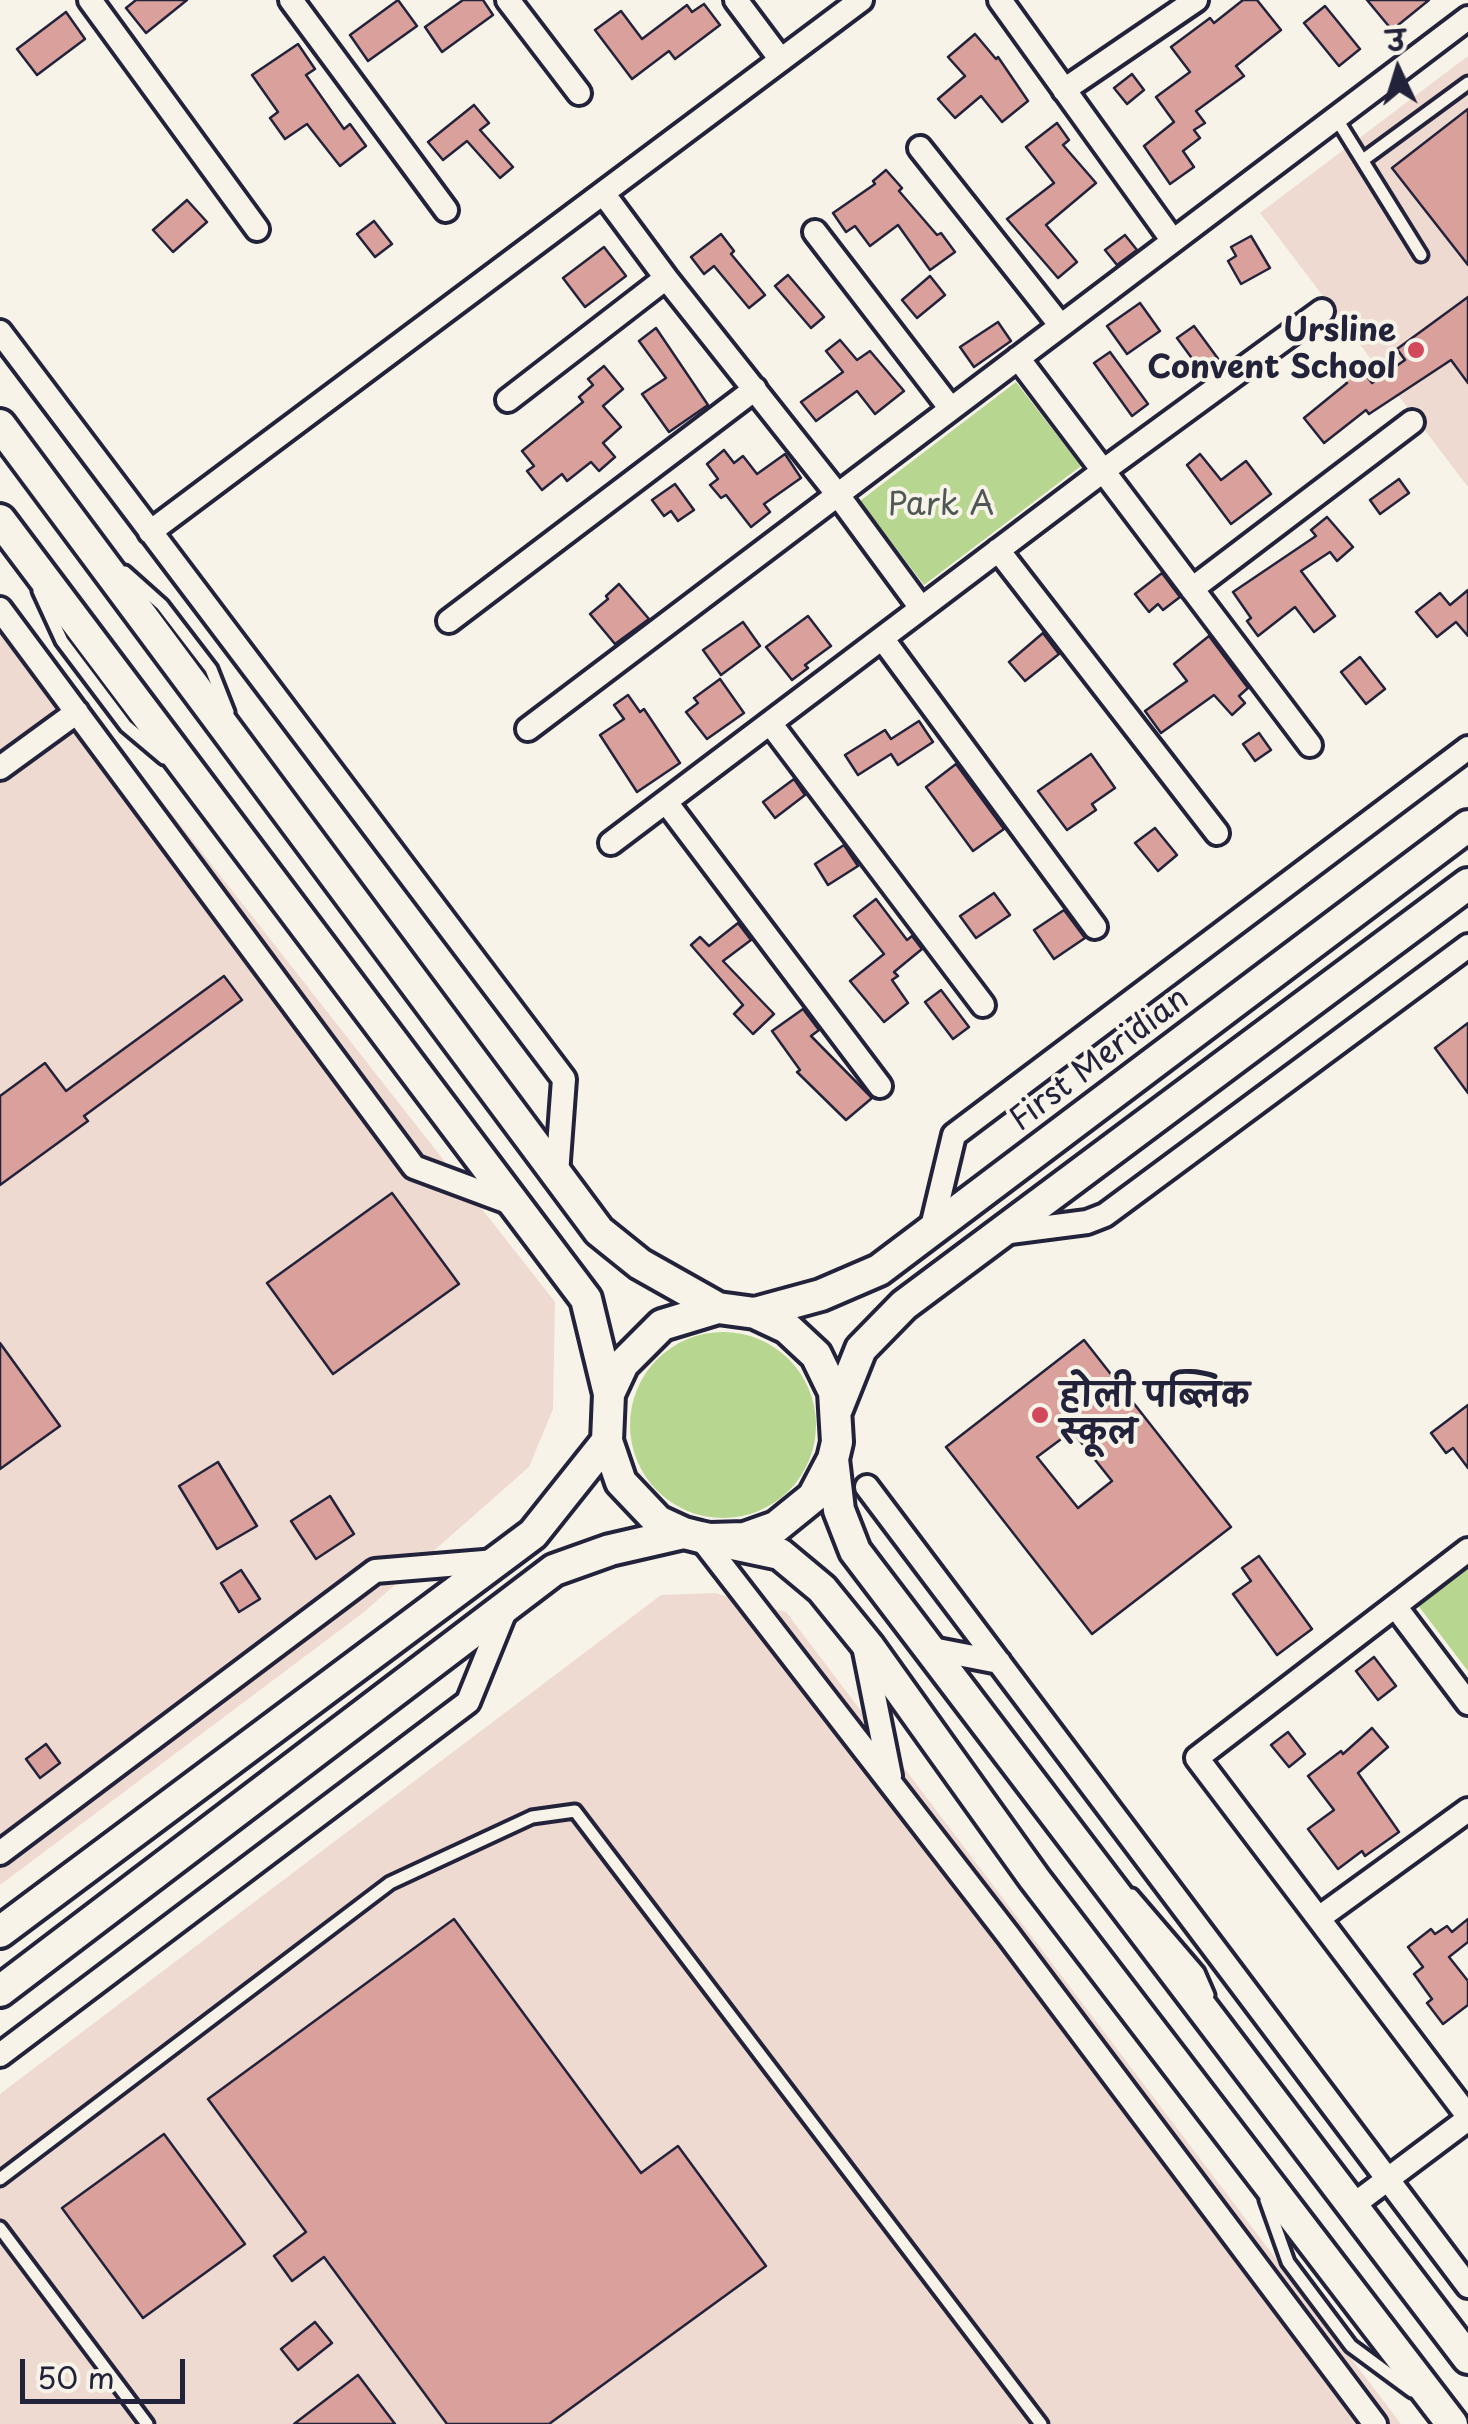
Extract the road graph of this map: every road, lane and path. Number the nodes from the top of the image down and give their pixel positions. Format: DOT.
graph roads {
  1 [pos="90,0"];
  2 [pos="290,0"];
  3 [pos="508,0"];
  4 [pos="736,0"];
  5 [pos="861,0"];
  6 [pos="1000,0"];
  7 [pos="1196,0"];
  8 [pos="1468,18"];
  9 [pos="781,60"];
  10 [pos="1468,83"];
  11 [pos="1064,90"];
  12 [pos="579,93"];
  13 [pos="1336,118"];
  14 [pos="920,148"];
  15 [pos="1363,160"];
  16 [pos="604,193"];
  17 [pos="446,210"];
  18 [pos="257,228"];
  19 [pos="815,232"];
  20 [pos="1173,242"];
  21 [pos="1421,255"];
  22 [pos="666,278"];
  23 [pos="1322,311"];
  24 [pos="1061,326"];
  25 [pos="0,332"];
  26 [pos="1018,358"];
  27 [pos="755,389"];
  28 [pos="508,400"];
  29 [pos="951,409"];
  30 [pos="1412,422"];
  31 [pos="0,426"];
  32 [pos="1103,470"];
  33 [pos="838,494"];
  34 [pos="9,532"];
  35 [pos="150,532"];
  36 [pos="998,550"];
  37 [pos="1192,589"];
  38 [pos="0,608"];
  39 [pos="922,608"];
  40 [pos="449,621"];
  41 [pos="882,638"];
  42 [pos="77,712"];
  43 [pos="770,723"];
  44 [pos="528,729"];
  45 [pos="1310,745"];
  46 [pos="1468,748"];
  47 [pos="0,768"];
  48 [pos="666,802"];
  49 [pos="1468,826"];
  50 [pos="1216,833"];
  51 [pos="610,843"];
  52 [pos="1468,884"];
  53 [pos="1094,926"];
  54 [pos="1468,946"];
  55 [pos="983,1005"];
  56 [pos="880,1086"];
  57 [pos="557,1174"];
  58 [pos="516,1205"];
  59 [pos="931,1231"];
  60 [pos="1001,1233"];
  61 [pos="718,1308"];
  62 [pos="754,1313"];
  63 [pos="610,1394"];
  64 [pos="837,1408"];
  65 [pos="607,1442"];
  66 [pos="833,1459"];
  67 [pos="867,1487"];
  68 [pos="698,1537"];
  69 [pos="1468,1550"];
  70 [pos="496,1561"];
  71 [pos="507,1606"];
  72 [pos="1395,1606"];
  73 [pos="863,1640"];
  74 [pos="926,1648"];
  75 [pos="999,1662"];
  76 [pos="1468,1703"];
  77 [pos="892,1785"];
  78 [pos="1468,1810"];
  79 [pos="0,1853"];
  80 [pos="1318,1918"];
  81 [pos="0,1932"];
  82 [pos="0,1992"];
  83 [pos="0,2056"];
  84 [pos="1468,2117"];
  85 [pos="0,2179"];
  86 [pos="1388,2179"];
  87 [pos="1352,2206"];
  88 [pos="0,2228"];
  89 [pos="1468,2286"];
  90 [pos="1468,2358"];
  91 [pos="1450,2421"];
  92 [pos="147,2424"];
  93 [pos="1041,2424"];
  94 [pos="1375,2424"];
  1 -- 18 [label="street"];
  2 -- 17 [label="street"];
  3 -- 12 [label="street"];
  4 -- 9 [label="street"];
  5 -- 9 [label="street"];
  6 -- 11 [label="street"];
  7 -- 11 [label="street"];
  8 -- 13 [label="street"];
  9 -- 16 [label="street"];
  10 -- 15 [label="lane"];
  11 -- 20 [label="street"];
  13 -- 15 [label="lane"];
  13 -- 20 [label="street"];
  14 -- 24 [label="street"];
  15 -- 21 [label="lane"];
  16 -- 22 [label="street"];
  16 -- 35 [label="street"];
  19 -- 29 [label="street"];
  20 -- 24 [label="street"];
  22 -- 27 [label="street"];
  22 -- 28 [label="street"];
  23 -- 32 [label="street"];
  24 -- 26 [label="street"];
  25 -- 35 [label="street"];
  26 -- 29 [label="street"];
  26 -- 32 [label="street"];
  27 -- 33 [label="street"];
  27 -- 40 [label="street"];
  29 -- 33 [label="street"];
  30 -- 37 [label="street"];
  31 -- 57 [label="street"];
  32 -- 36 [label="street"];
  32 -- 37 [label="street"];
  33 -- 39 [label="street"];
  33 -- 44 [label="street"];
  34 -- 58 [label="street"];
  35 -- 57 [label="street"];
  36 -- 39 [label="street"];
  36 -- 50 [label="street"];
  37 -- 45 [label="street"];
  38 -- 42 [label="street"];
  39 -- 41 [label="street"];
  41 -- 43 [label="street"];
  41 -- 53 [label="street"];
  42 -- 47 [label="street"];
  42 -- 58 [label="street"];
  43 -- 48 [label="street"];
  43 -- 55 [label="street"];
  46 -- 59 [label="street"];
  48 -- 51 [label="street"];
  48 -- 56 [label="street"];
  49 -- 59 [label="street, First Meridian"];
  52 -- 60 [label="street"];
  54 -- 60 [label="street"];
  57 -- 61 [label="street"];
  58 -- 63 [label="street"];
  59 -- 62 [label="street, First Meridian"];
  60 -- 64 [label="street"];
  61 -- 62 [label="street"];
  61 -- 63 [label="street"];
  62 -- 64 [label="street"];
  63 -- 65 [label="street"];
  64 -- 66 [label="street"];
  65 -- 68 [label="street"];
  65 -- 70 [label="street"];
  66 -- 68 [label="street"];
  66 -- 74 [label="street"];
  67 -- 75 [label="street"];
  68 -- 71 [label="street"];
  68 -- 73 [label="street"];
  68 -- 77 [label="street"];
  69 -- 72 [label="street"];
  70 -- 79 [label="street"];
  70 -- 81 [label="street"];
  71 -- 82 [label="street"];
  71 -- 83 [label="street"];
  72 -- 76 [label="street"];
  72 -- 80 [label="street"];
  73 -- 77 [label="street"];
  73 -- 91 [label="street"];
  74 -- 75 [label="street"];
  74 -- 87 [label="street"];
  75 -- 86 [label="street"];
  77 -- 94 [label="street"];
  78 -- 80 [label="street"];
  80 -- 84 [label="street"];
  84 -- 86 [label="street"];
  85 -- 93 [label="lane"];
  86 -- 87 [label="street"];
  86 -- 89 [label="street"];
  87 -- 90 [label="street"];
  88 -- 92 [label="lane"];
}
